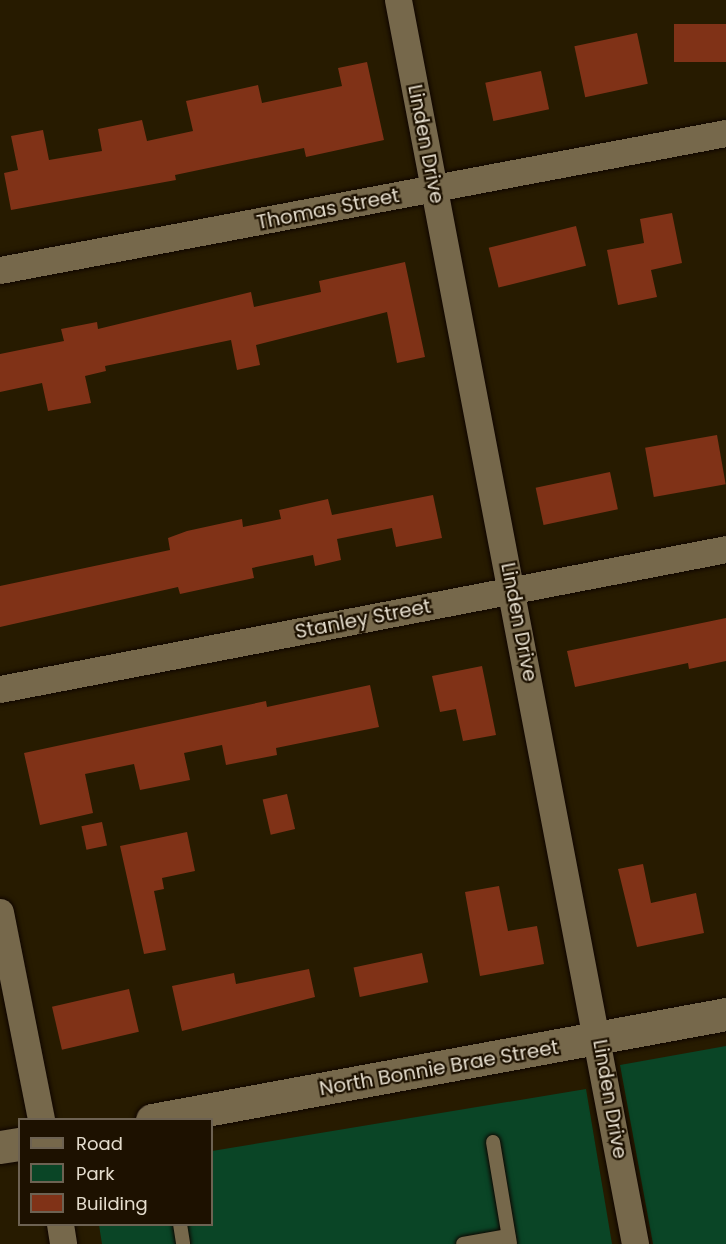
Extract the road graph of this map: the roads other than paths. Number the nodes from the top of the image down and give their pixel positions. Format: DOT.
graph roads {
  1 [pos="398,0"];
  2 [pos="726,133"];
  3 [pos="435,188"];
  4 [pos="0,270"];
  5 [pos="726,549"];
  6 [pos="513,590"];
  7 [pos="0,689"];
  8 [pos="0,912"];
  9 [pos="3,946"];
  10 [pos="726,1014"];
  11 [pos="599,1038"];
  12 [pos="41,1118"];
  13 [pos="158,1118"];
  14 [pos="493,1142"];
  15 [pos="18,1144"];
  16 [pos="0,1147"];
  17 [pos="60,1226"];
  18 [pos="180,1226"];
  19 [pos="509,1240"];
  20 [pos="63,1244"];
  21 [pos="183,1244"];
  22 [pos="463,1244"];
  23 [pos="635,1244"];
  1 -- 3 [label="street, Linden Drive"];
  2 -- 3 [label="street, Thomas Street"];
  3 -- 4 [label="street, Thomas Street"];
  3 -- 6 [label="street, Linden Drive"];
  5 -- 6 [label="street, Stanley Street"];
  6 -- 7 [label="street, Stanley Street"];
  6 -- 11 [label="street, Linden Drive"];
  8 -- 9 [label="street"];
  9 -- 12 [label="street"];
  10 -- 11 [label="main road, North Bonnie Brae Street"];
  11 -- 13 [label="main road, North Bonnie Brae Street"];
  11 -- 23 [label="street, Linden Drive"];
  14 -- 19 [label="lane"];
  15 -- 16 [label="main road"];
  17 -- 20 [label="street"];
  18 -- 21 [label="lane"];
  19 -- 22 [label="lane"];
}
